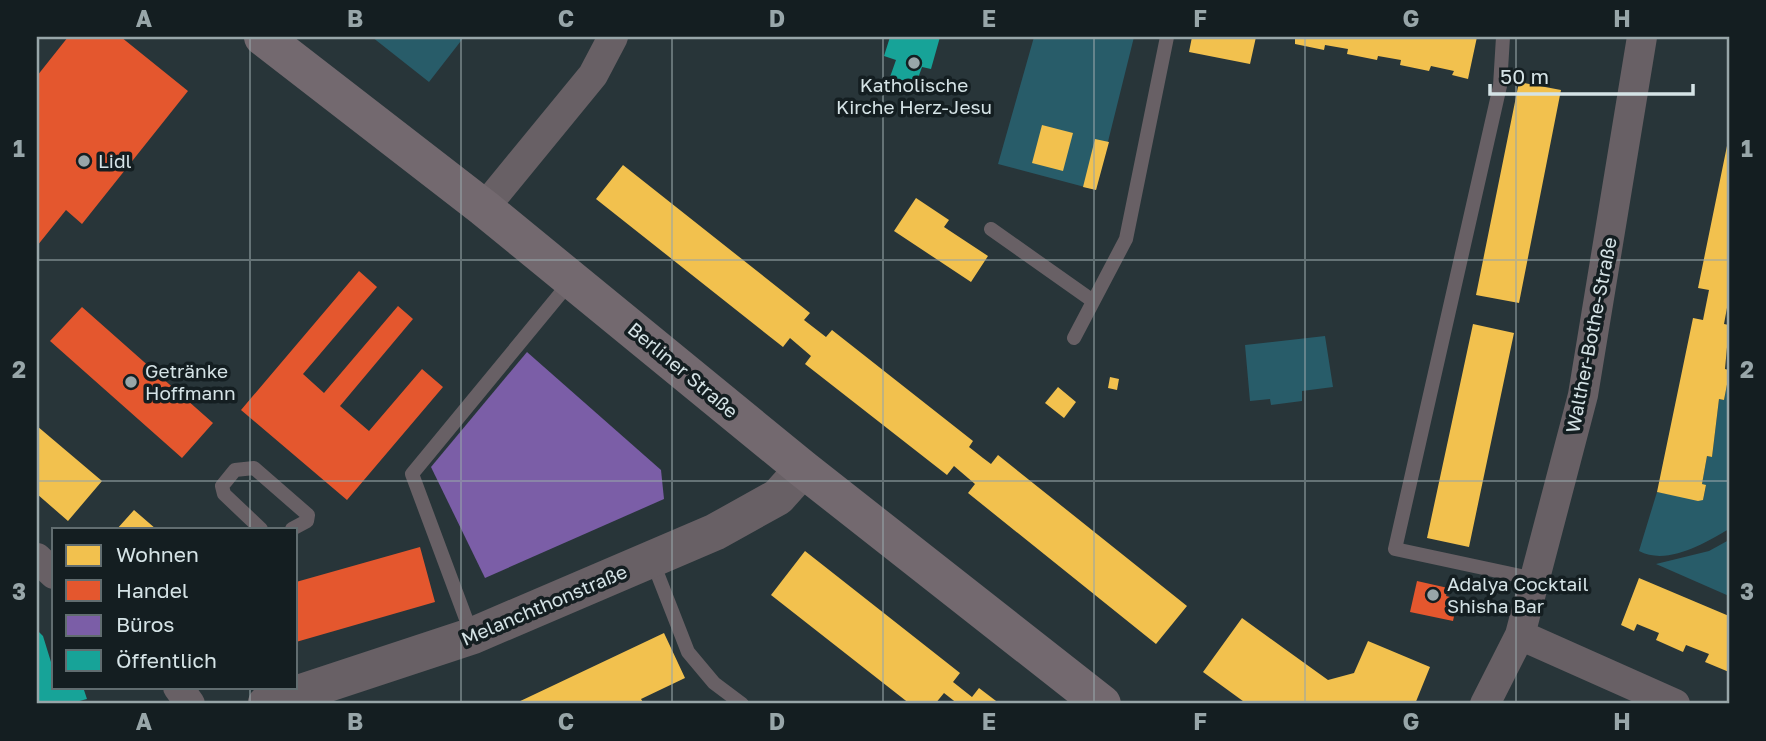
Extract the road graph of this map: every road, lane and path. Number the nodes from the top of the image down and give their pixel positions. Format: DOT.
graph roads {
  1 [pos="262,37"];
  2 [pos="613,37"];
  3 [pos="1167,37"];
  4 [pos="1503,37"];
  5 [pos="1642,37"];
  6 [pos="484,208"];
  7 [pos="991,229"];
  8 [pos="573,279"];
  9 [pos="1093,301"];
  10 [pos="1074,338"];
  11 [pos="803,469"];
  12 [pos="260,528"];
  13 [pos="294,528"];
  14 [pos="37,558"];
  15 [pos="651,558"];
  16 [pos="52,572"];
  17 [pos="1535,579"];
  18 [pos="1521,635"];
  19 [pos="472,636"];
  20 [pos="179,688"];
  21 [pos="275,697"];
  22 [pos="190,704"];
  23 [pos="742,704"];
  24 [pos="1102,704"];
  25 [pos="1485,704"];
  26 [pos="1675,704"];
  1 -- 6 [label="main road, Berliner Straße"];
  2 -- 6 [label="street"];
  3 -- 9 [label="lane"];
  4 -- 17 [label="lane"];
  5 -- 17 [label="street, Walther-Bothe-Straße"];
  6 -- 8 [label="main road, Berliner Straße"];
  7 -- 9 [label="lane"];
  8 -- 11 [label="main road, Berliner Straße"];
  8 -- 19 [label="lane"];
  9 -- 10 [label="lane"];
  11 -- 15 [label="street, Melanchthonstraße"];
  11 -- 24 [label="main road, Berliner Straße"];
  12 -- 13 [label="lane"];
  14 -- 16 [label="street"];
  15 -- 19 [label="street, Melanchthonstraße"];
  15 -- 23 [label="lane"];
  17 -- 18 [label="street, Walther-Bothe-Straße"];
  18 -- 25 [label="street, Walther-Bothe-Straße"];
  18 -- 26 [label="street"];
  19 -- 21 [label="street, Melanchthonstraße"];
  20 -- 22 [label="street"];
}
